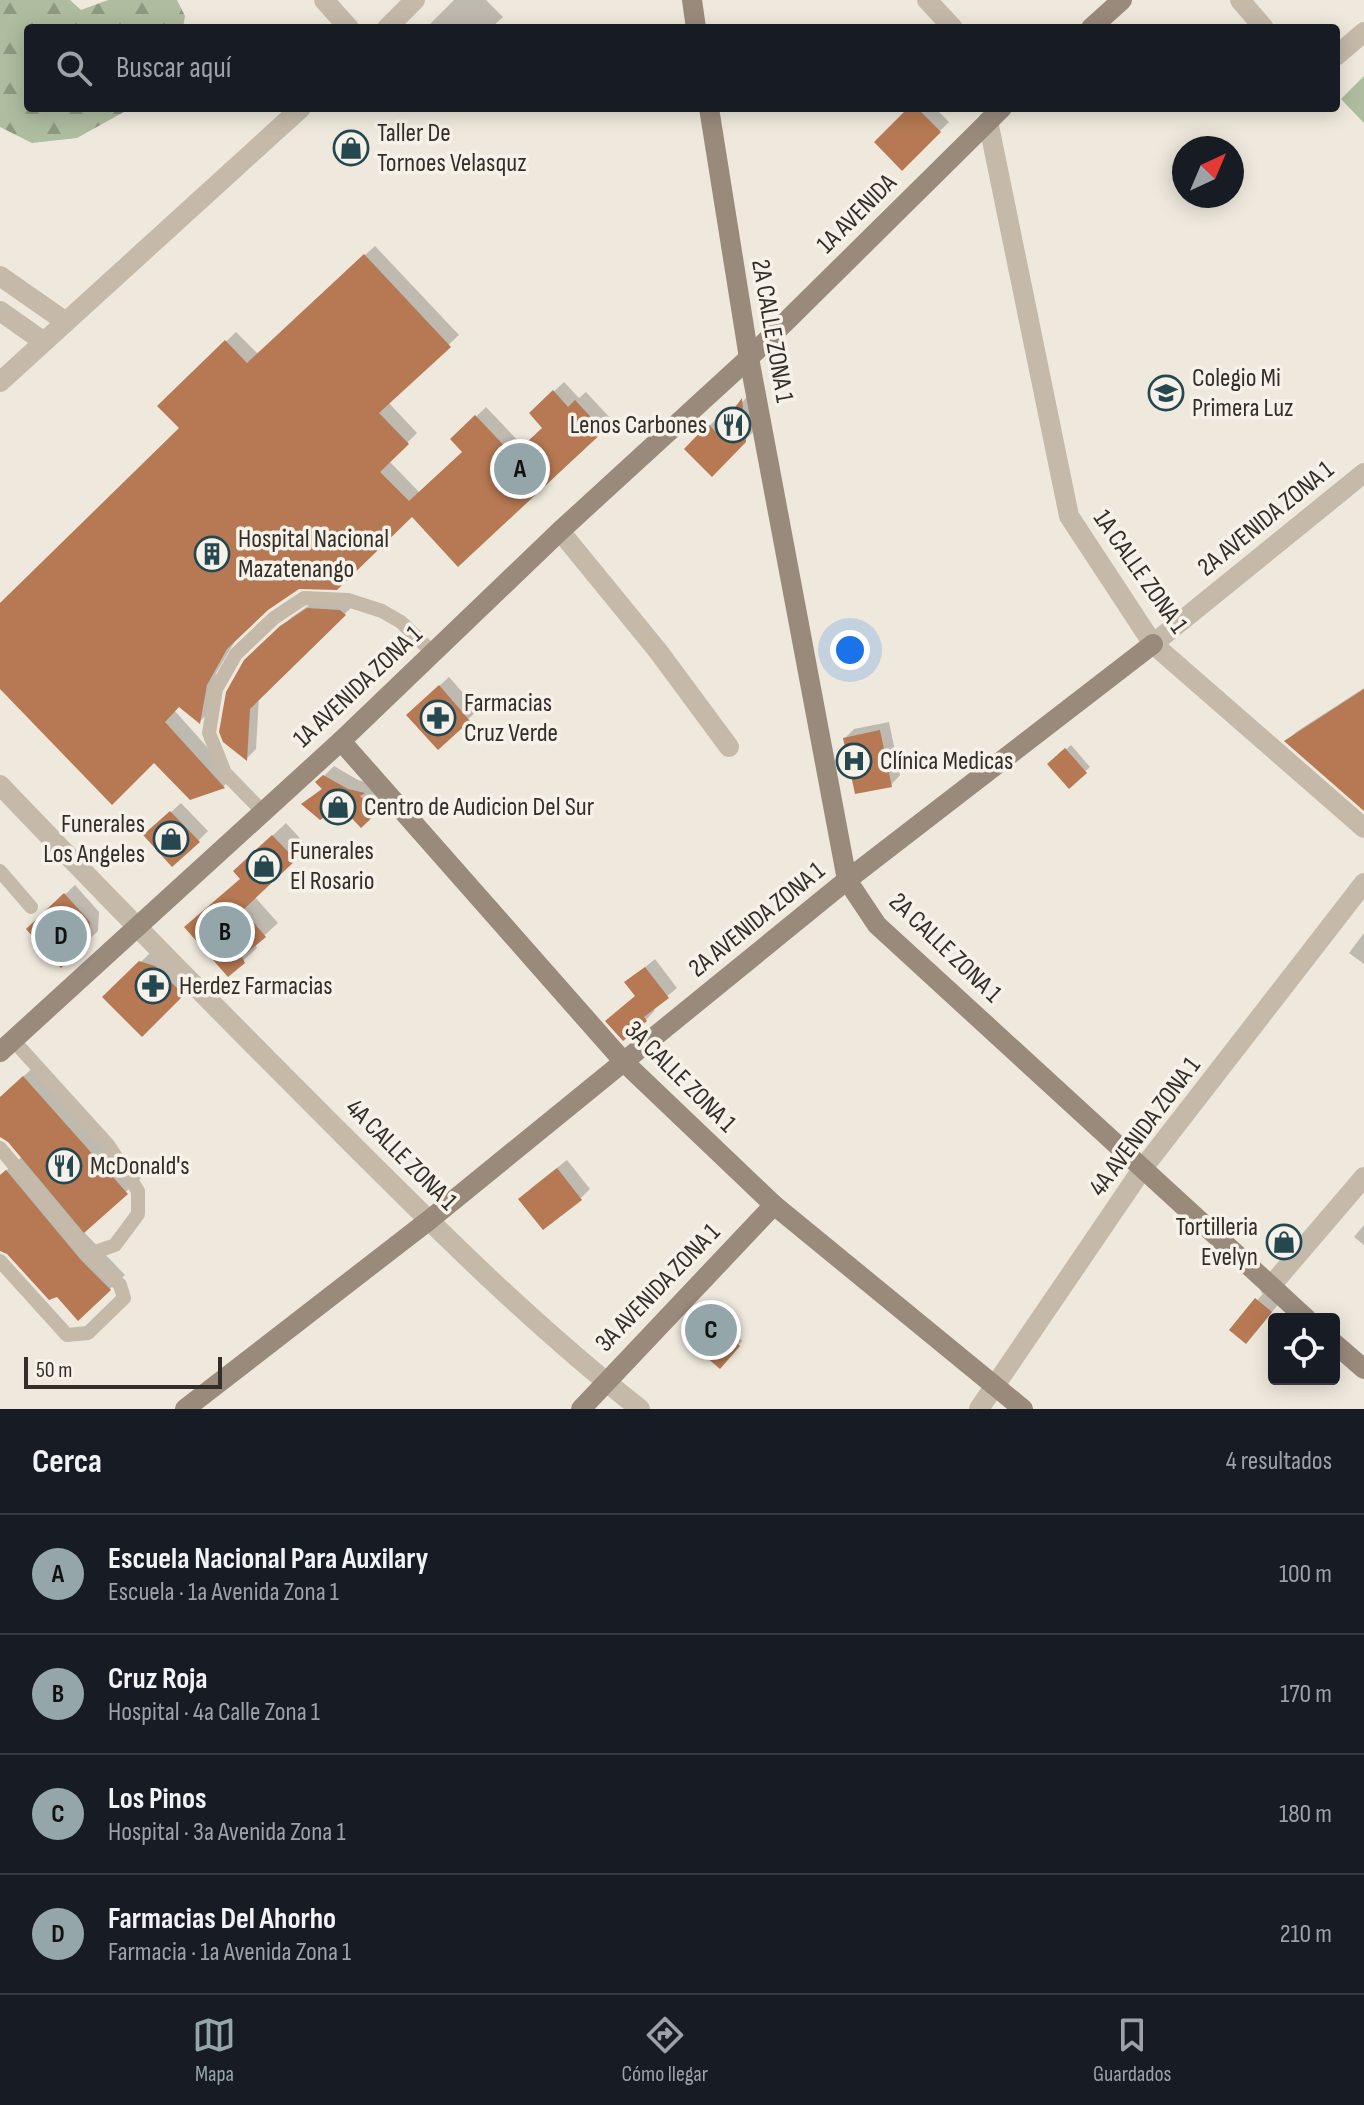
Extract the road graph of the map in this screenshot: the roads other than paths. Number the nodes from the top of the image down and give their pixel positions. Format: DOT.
graph roads {
  1 [pos="324,0"];
  2 [pos="415,0"];
  3 [pos="692,0"];
  4 [pos="927,0"];
  5 [pos="1122,0"];
  6 [pos="1240,0"];
  7 [pos="345,24"];
  8 [pos="391,24"];
  9 [pos="695,24"];
  10 [pos="949,24"];
  11 [pos="1095,24"];
  12 [pos="1261,24"];
  13 [pos="1364,32"];
  14 [pos="1340,53"];
  15 [pos="297,112"];
  16 [pos="710,112"];
  17 [pos="995,114"];
  18 [pos="0,276"];
  19 [pos="0,311"];
  20 [pos="66,322"];
  21 [pos="44,342"];
  22 [pos="749,358"];
  23 [pos="0,382"];
  24 [pos="1364,473"];
  25 [pos="560,531"];
  26 [pos="1153,644"];
  27 [pos="433,653"];
  28 [pos="341,741"];
  29 [pos="729,747"];
  30 [pos="0,785"];
  31 [pos="263,812"];
  32 [pos="1364,828"];
  33 [pos="0,871"];
  34 [pos="847,880"];
  35 [pos="1364,883"];
  36 [pos="31,907"];
  37 [pos="135,927"];
  38 [pos="6,1046"];
  39 [pos="624,1062"];
  40 [pos="0,1148"];
  41 [pos="1143,1168"];
  42 [pos="1364,1177"];
  43 [pos="774,1205"];
  44 [pos="428,1221"];
  45 [pos="89,1254"];
  46 [pos="0,1261"];
  47 [pos="1270,1287"];
  48 [pos="1300,1313"];
  49 [pos="1340,1348"];
  50 [pos="1364,1369"];
  51 [pos="605,1381"];
  52 [pos="996,1387"];
  53 [pos="185,1409"];
  54 [pos="581,1409"];
  55 [pos="640,1409"];
  56 [pos="979,1409"];
  57 [pos="1023,1409"];
  1 -- 7 [label="street"];
  2 -- 8 [label="street"];
  3 -- 9 [label="main road"];
  4 -- 10 [label="street"];
  5 -- 11 [label="main road"];
  6 -- 12 [label="street"];
  13 -- 14 [label="street"];
  15 -- 20 [label="street"];
  16 -- 22 [label="main road, 2A CALLE ZONA 1"];
  17 -- 22 [label="main road, 1A AVENIDA"];
  17 -- 26 [label="street, 1A CALLE ZONA 1"];
  18 -- 20 [label="street"];
  19 -- 21 [label="street"];
  20 -- 21 [label="street"];
  21 -- 23 [label="street"];
  22 -- 25 [label="main road, 1A AVENIDA ZONA 1"];
  22 -- 34 [label="main road, 2A CALLE ZONA 1"];
  24 -- 26 [label="street, 2A AVENIDA ZONA 1"];
  25 -- 27 [label="main road, 1A AVENIDA ZONA 1"];
  25 -- 29 [label="street"];
  26 -- 32 [label="street, 1A CALLE ZONA 1"];
  26 -- 34 [label="main road, 2A AVENIDA ZONA 1"];
  27 -- 28 [label="main road, 1A AVENIDA ZONA 1"];
  27 -- 31 [label="lane"];
  28 -- 31 [label="main road, 1A AVENIDA ZONA 1"];
  28 -- 39 [label="main road, 3A CALLE ZONA 1"];
  30 -- 37 [label="street, 4A CALLE ZONA 1"];
  31 -- 37 [label="main road, 1A AVENIDA ZONA 1"];
  33 -- 36 [label="lane"];
  34 -- 39 [label="main road, 2A AVENIDA ZONA 1"];
  34 -- 41 [label="main road, 2A CALLE ZONA 1"];
  35 -- 41 [label="street, 4A AVENIDA ZONA 1"];
  37 -- 38 [label="main road, 1A AVENIDA ZONA 1"];
  37 -- 44 [label="street, 4A CALLE ZONA 1"];
  38 -- 45 [label="lane"];
  39 -- 43 [label="main road, 3A CALLE ZONA 1"];
  39 -- 44 [label="main road, 2A AVENIDA ZONA 1"];
  40 -- 45 [label="lane"];
  41 -- 47 [label="main road, 2A CALLE ZONA 1"];
  41 -- 52 [label="street, 4A AVENIDA ZONA 1"];
  42 -- 47 [label="street"];
  43 -- 51 [label="main road, 3A AVENIDA ZONA 1"];
  43 -- 52 [label="main road, 3A CALLE ZONA 1"];
  44 -- 51 [label="street, 4A CALLE ZONA 1"];
  44 -- 53 [label="main road, 2A AVENIDA ZONA 1"];
  45 -- 46 [label="lane"];
  47 -- 48 [label="main road, 2A CALLE ZONA 1"];
  49 -- 50 [label="main road"];
  51 -- 54 [label="main road, 3A AVENIDA ZONA 1"];
  51 -- 55 [label="street, 4A CALLE ZONA 1"];
  52 -- 56 [label="street, 4A AVENIDA ZONA 1"];
  52 -- 57 [label="main road, 3A CALLE ZONA 1"];
}
